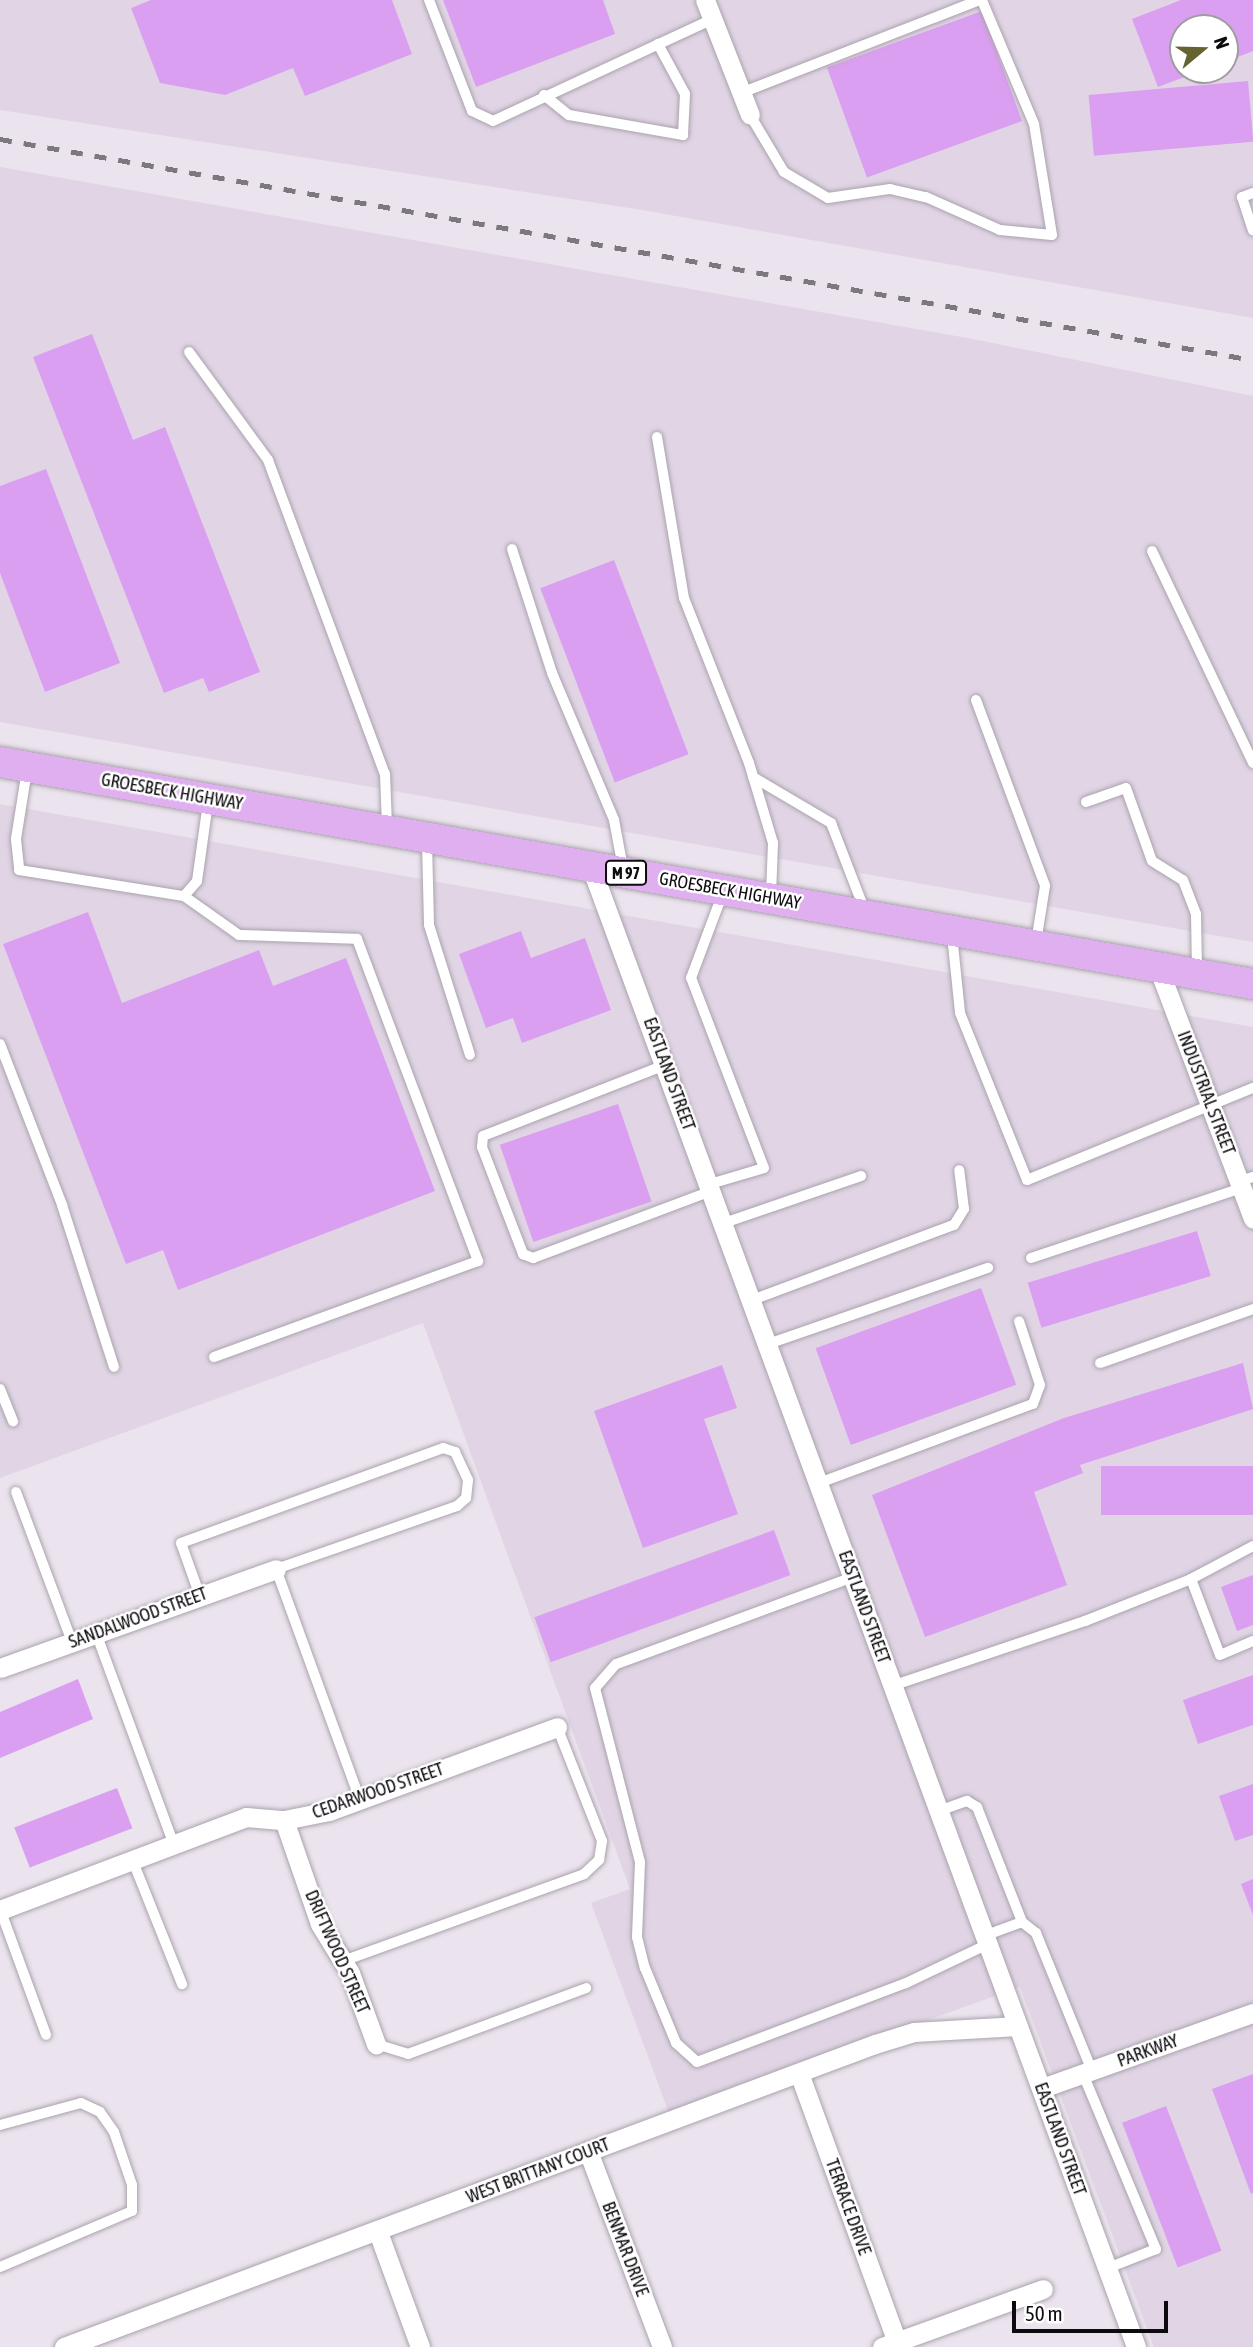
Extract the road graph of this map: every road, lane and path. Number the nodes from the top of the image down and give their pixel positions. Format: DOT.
graph roads {
  1 [pos="429,0"];
  2 [pos="705,0"];
  3 [pos="981,0"];
  4 [pos="713,19"];
  5 [pos="658,44"];
  6 [pos="741,93"];
  7 [pos="544,95"];
  8 [pos="750,115"];
  9 [pos="1253,193"];
  10 [pos="1253,230"];
  11 [pos="189,352"];
  12 [pos="657,437"];
  13 [pos="512,549"];
  14 [pos="1152,551"];
  15 [pos="976,700"];
  16 [pos="1253,763"];
  17 [pos="14,764"];
  18 [pos="753,777"];
  19 [pos="209,798"];
  20 [pos="1086,802"];
  21 [pos="387,830"];
  22 [pos="427,838"];
  23 [pos="592,867"];
  24 [pos="624,872"];
  25 [pos="724,890"];
  26 [pos="184,896"];
  27 [pos="771,898"];
  28 [pos="866,915"];
  29 [pos="952,931"];
  30 [pos="1035,945"];
  31 [pos="1158,967"];
  32 [pos="1198,974"];
  33 [pos="1253,984"];
  34 [pos="0,1044"];
  35 [pos="470,1055"];
  36 [pos="666,1065"];
  37 [pos="1253,1088"];
  38 [pos="1210,1101"];
  39 [pos="959,1170"];
  40 [pos="861,1176"];
  41 [pos="1245,1182"];
  42 [pos="711,1188"];
  43 [pos="1253,1219"];
  44 [pos="724,1223"];
  45 [pos="1031,1258"];
  46 [pos="988,1268"];
  47 [pos="752,1300"];
  48 [pos="1253,1310"];
  49 [pos="1019,1321"];
  50 [pos="768,1344"];
  51 [pos="214,1357"];
  52 [pos="1100,1363"];
  53 [pos="114,1367"];
  54 [pos="0,1389"];
  55 [pos="13,1422"];
  56 [pos="819,1483"];
  57 [pos="16,1492"];
  58 [pos="1253,1546"];
  59 [pos="276,1569"];
  60 [pos="853,1577"];
  61 [pos="1191,1579"];
  62 [pos="200,1596"];
  63 [pos="96,1633"];
  64 [pos="1253,1641"];
  65 [pos="72,1642"];
  66 [pos="0,1668"];
  67 [pos="892,1686"];
  68 [pos="557,1727"];
  69 [pos="360,1800"];
  70 [pos="939,1811"];
  71 [pos="285,1820"];
  72 [pos="173,1842"];
  73 [pos="132,1859"];
  74 [pos="0,1910"];
  75 [pos="1022,1922"];
  76 [pos="986,1940"];
  77 [pos="343,1961"];
  78 [pos="182,1984"];
  79 [pos="586,1988"];
  80 [pos="1253,2013"];
  81 [pos="1018,2026"];
  82 [pos="46,2035"];
  83 [pos="376,2044"];
  84 [pos="1087,2072"];
  85 [pos="799,2073"];
  86 [pos="1042,2088"];
  87 [pos="0,2125"];
  88 [pos="588,2151"];
  89 [pos="378,2232"];
  90 [pos="0,2267"];
  91 [pos="1108,2268"];
  92 [pos="1043,2289"];
  93 [pos="890,2344"];
  94 [pos="76,2345"];
  95 [pos="420,2347"];
  96 [pos="662,2347"];
  97 [pos="1136,2347"];
  1 -- 7 [label="lane"];
  2 -- 4 [label="street"];
  3 -- 6 [label="lane"];
  3 -- 8 [label="lane"];
  4 -- 5 [label="lane"];
  4 -- 6 [label="street"];
  5 -- 7 [label="lane"];
  5 -- 7 [label="lane"];
  6 -- 8 [label="street"];
  9 -- 10 [label="lane"];
  11 -- 21 [label="lane"];
  12 -- 18 [label="lane"];
  13 -- 24 [label="lane"];
  14 -- 16 [label="lane"];
  15 -- 30 [label="lane"];
  17 -- 19 [label="main road, GROESBECK HIGHWAY / M 97"];
  17 -- 26 [label="lane"];
  18 -- 27 [label="lane"];
  18 -- 28 [label="lane"];
  19 -- 21 [label="main road, GROESBECK HIGHWAY / M 97"];
  19 -- 26 [label="lane"];
  20 -- 32 [label="lane"];
  21 -- 22 [label="main road, GROESBECK HIGHWAY / M 97"];
  22 -- 23 [label="main road, GROESBECK HIGHWAY / M 97"];
  22 -- 35 [label="lane"];
  23 -- 24 [label="main road, GROESBECK HIGHWAY / M 97"];
  23 -- 36 [label="street, EASTLAND STREET"];
  24 -- 25 [label="main road, GROESBECK HIGHWAY / M 97"];
  25 -- 27 [label="main road, GROESBECK HIGHWAY / M 97"];
  25 -- 42 [label="lane"];
  26 -- 51 [label="lane"];
  27 -- 28 [label="main road, GROESBECK HIGHWAY / M 97"];
  28 -- 29 [label="main road, GROESBECK HIGHWAY / M 97"];
  29 -- 30 [label="main road, GROESBECK HIGHWAY / M 97"];
  29 -- 38 [label="lane"];
  30 -- 31 [label="main road, GROESBECK HIGHWAY / M 97"];
  31 -- 32 [label="main road, GROESBECK HIGHWAY / M 97"];
  31 -- 38 [label="street, INDUSTRIAL STREET"];
  32 -- 33 [label="main road, GROESBECK HIGHWAY / M 97"];
  34 -- 53 [label="lane"];
  36 -- 42 [label="street, EASTLAND STREET"];
  36 -- 42 [label="lane"];
  37 -- 38 [label="lane"];
  38 -- 41 [label="street, INDUSTRIAL STREET"];
  39 -- 47 [label="lane"];
  40 -- 44 [label="lane"];
  41 -- 43 [label="street, INDUSTRIAL STREET"];
  41 -- 45 [label="lane"];
  42 -- 44 [label="street, EASTLAND STREET"];
  44 -- 47 [label="street, EASTLAND STREET"];
  46 -- 50 [label="lane"];
  47 -- 50 [label="street, EASTLAND STREET"];
  48 -- 52 [label="lane"];
  49 -- 56 [label="lane"];
  50 -- 56 [label="street, EASTLAND STREET"];
  54 -- 55 [label="lane"];
  56 -- 60 [label="street, EASTLAND STREET"];
  57 -- 65 [label="lane"];
  58 -- 61 [label="lane"];
  59 -- 62 [label="street, SANDALWOOD STREET"];
  59 -- 62 [label="lane"];
  59 -- 69 [label="lane"];
  60 -- 67 [label="street, EASTLAND STREET"];
  60 -- 76 [label="lane"];
  61 -- 64 [label="lane"];
  61 -- 67 [label="lane"];
  62 -- 63 [label="street, SANDALWOOD STREET"];
  63 -- 65 [label="street, SANDALWOOD STREET"];
  63 -- 72 [label="lane"];
  65 -- 66 [label="street, SANDALWOOD STREET"];
  67 -- 70 [label="street, EASTLAND STREET"];
  68 -- 69 [label="street, CEDARWOOD STREET"];
  68 -- 77 [label="lane"];
  69 -- 71 [label="street, CEDARWOOD STREET"];
  70 -- 75 [label="lane"];
  70 -- 76 [label="street, EASTLAND STREET"];
  71 -- 72 [label="street, CEDARWOOD STREET"];
  71 -- 77 [label="street, DRIFTWOOD STREET"];
  72 -- 73 [label="street, CEDARWOOD STREET"];
  73 -- 74 [label="street, CEDARWOOD STREET"];
  73 -- 78 [label="lane"];
  74 -- 82 [label="lane"];
  75 -- 76 [label="lane"];
  75 -- 84 [label="lane"];
  76 -- 81 [label="street, EASTLAND STREET"];
  77 -- 83 [label="street, DRIFTWOOD STREET"];
  79 -- 83 [label="lane"];
  80 -- 84 [label="street, PARKWAY"];
  81 -- 85 [label="street, WEST BRITTANY COURT"];
  81 -- 86 [label="street, EASTLAND STREET"];
  84 -- 86 [label="street, PARKWAY"];
  84 -- 91 [label="lane"];
  85 -- 88 [label="street, WEST BRITTANY COURT"];
  85 -- 93 [label="street, TERRACE DRIVE"];
  86 -- 91 [label="street, EASTLAND STREET"];
  87 -- 90 [label="lane"];
  88 -- 89 [label="street, WEST BRITTANY COURT"];
  88 -- 96 [label="street, BENMAR DRIVE"];
  89 -- 94 [label="street, WEST BRITTANY COURT"];
  89 -- 95 [label="street"];
  91 -- 97 [label="street, EASTLAND STREET"];
  92 -- 93 [label="street"];
}
